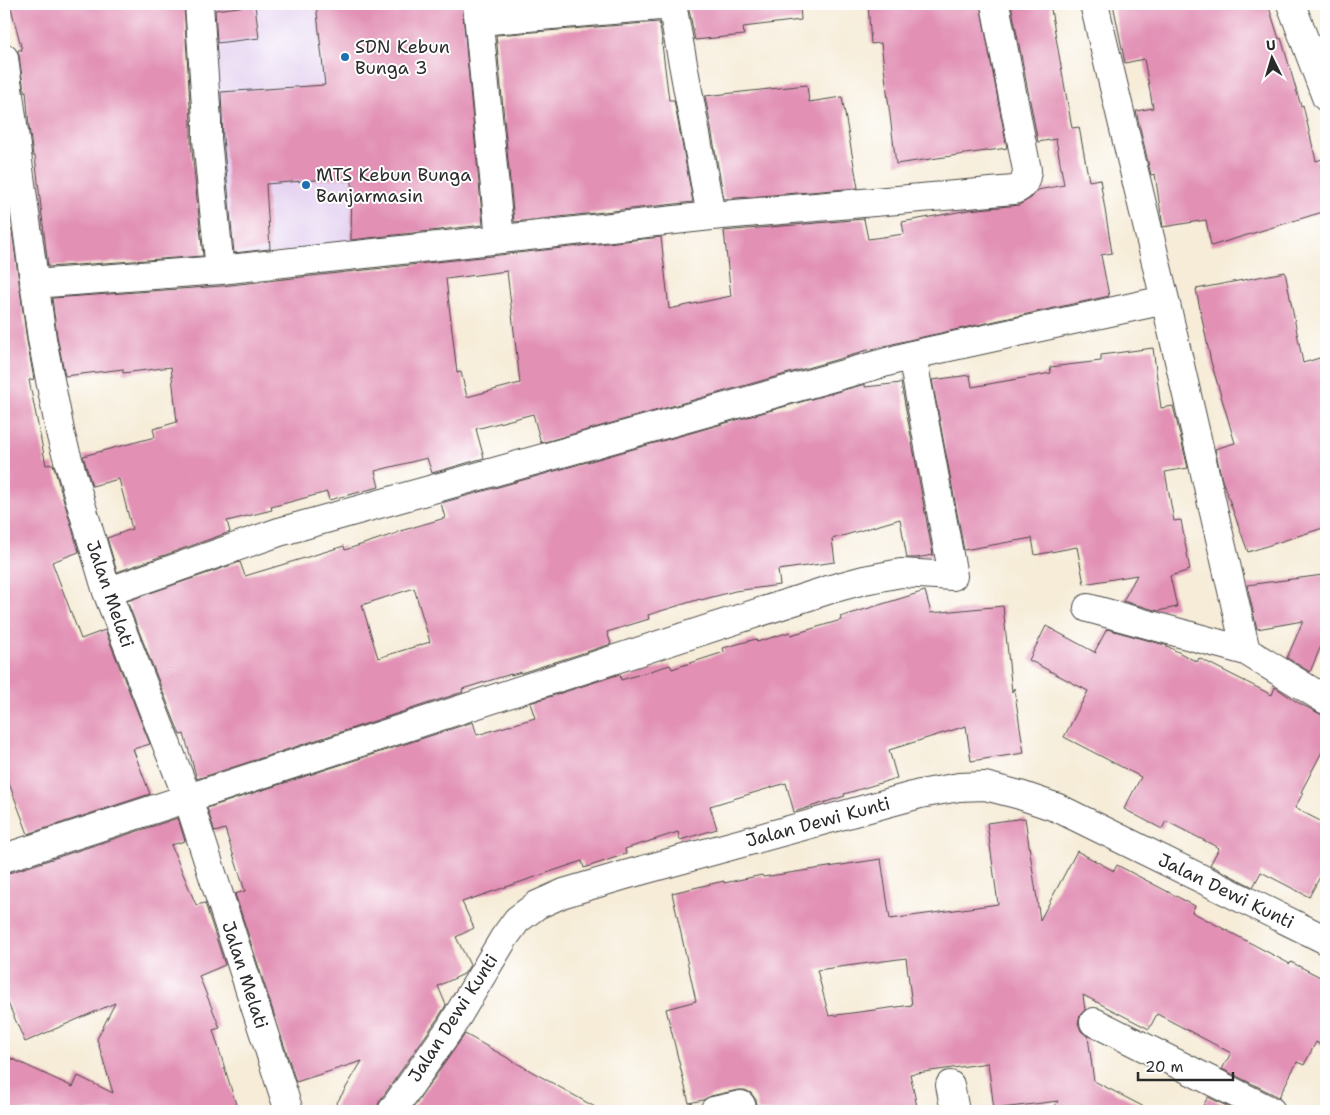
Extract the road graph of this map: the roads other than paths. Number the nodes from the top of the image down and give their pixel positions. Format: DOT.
graph roads {
  1 [pos="199,4"];
  2 [pos="672,4"];
  3 [pos="995,4"];
  4 [pos="1094,4"];
  5 [pos="1291,4"];
  6 [pos="478,12"];
  7 [pos="4,58"];
  8 [pos="1326,97"];
  9 [pos="711,216"];
  10 [pos="500,239"];
  11 [pos="220,270"];
  12 [pos="34,284"];
  13 [pos="1165,300"];
  14 [pos="912,355"];
  15 [pos="107,592"];
  16 [pos="1088,608"];
  17 [pos="1246,652"];
  18 [pos="1326,700"];
  19 [pos="188,799"];
  20 [pos="4,858"];
  21 [pos="1326,940"];
  22 [pos="1094,1022"];
  23 [pos="950,1085"];
  24 [pos="290,1111"];
  25 [pos="392,1111"];
  26 [pos="714,1111"];
  27 [pos="742,1111"];
  28 [pos="956,1111"];
  29 [pos="1271,1111"];
  1 -- 11 [label="street"];
  2 -- 6 [label="street"];
  2 -- 9 [label="street"];
  3 -- 9 [label="street"];
  4 -- 13 [label="street"];
  5 -- 8 [label="street"];
  6 -- 10 [label="street"];
  7 -- 12 [label="street, Jalan Melati"];
  9 -- 10 [label="street"];
  10 -- 11 [label="street"];
  11 -- 12 [label="street"];
  12 -- 15 [label="street, Jalan Melati"];
  13 -- 14 [label="street"];
  13 -- 17 [label="street"];
  14 -- 15 [label="street"];
  14 -- 19 [label="street"];
  15 -- 19 [label="street, Jalan Melati"];
  16 -- 17 [label="street"];
  17 -- 18 [label="street"];
  19 -- 20 [label="street"];
  19 -- 24 [label="street, Jalan Melati"];
  21 -- 25 [label="street, Jalan Dewi Kunti"];
  22 -- 29 [label="street"];
  23 -- 28 [label="street"];
  26 -- 27 [label="street"];
}
